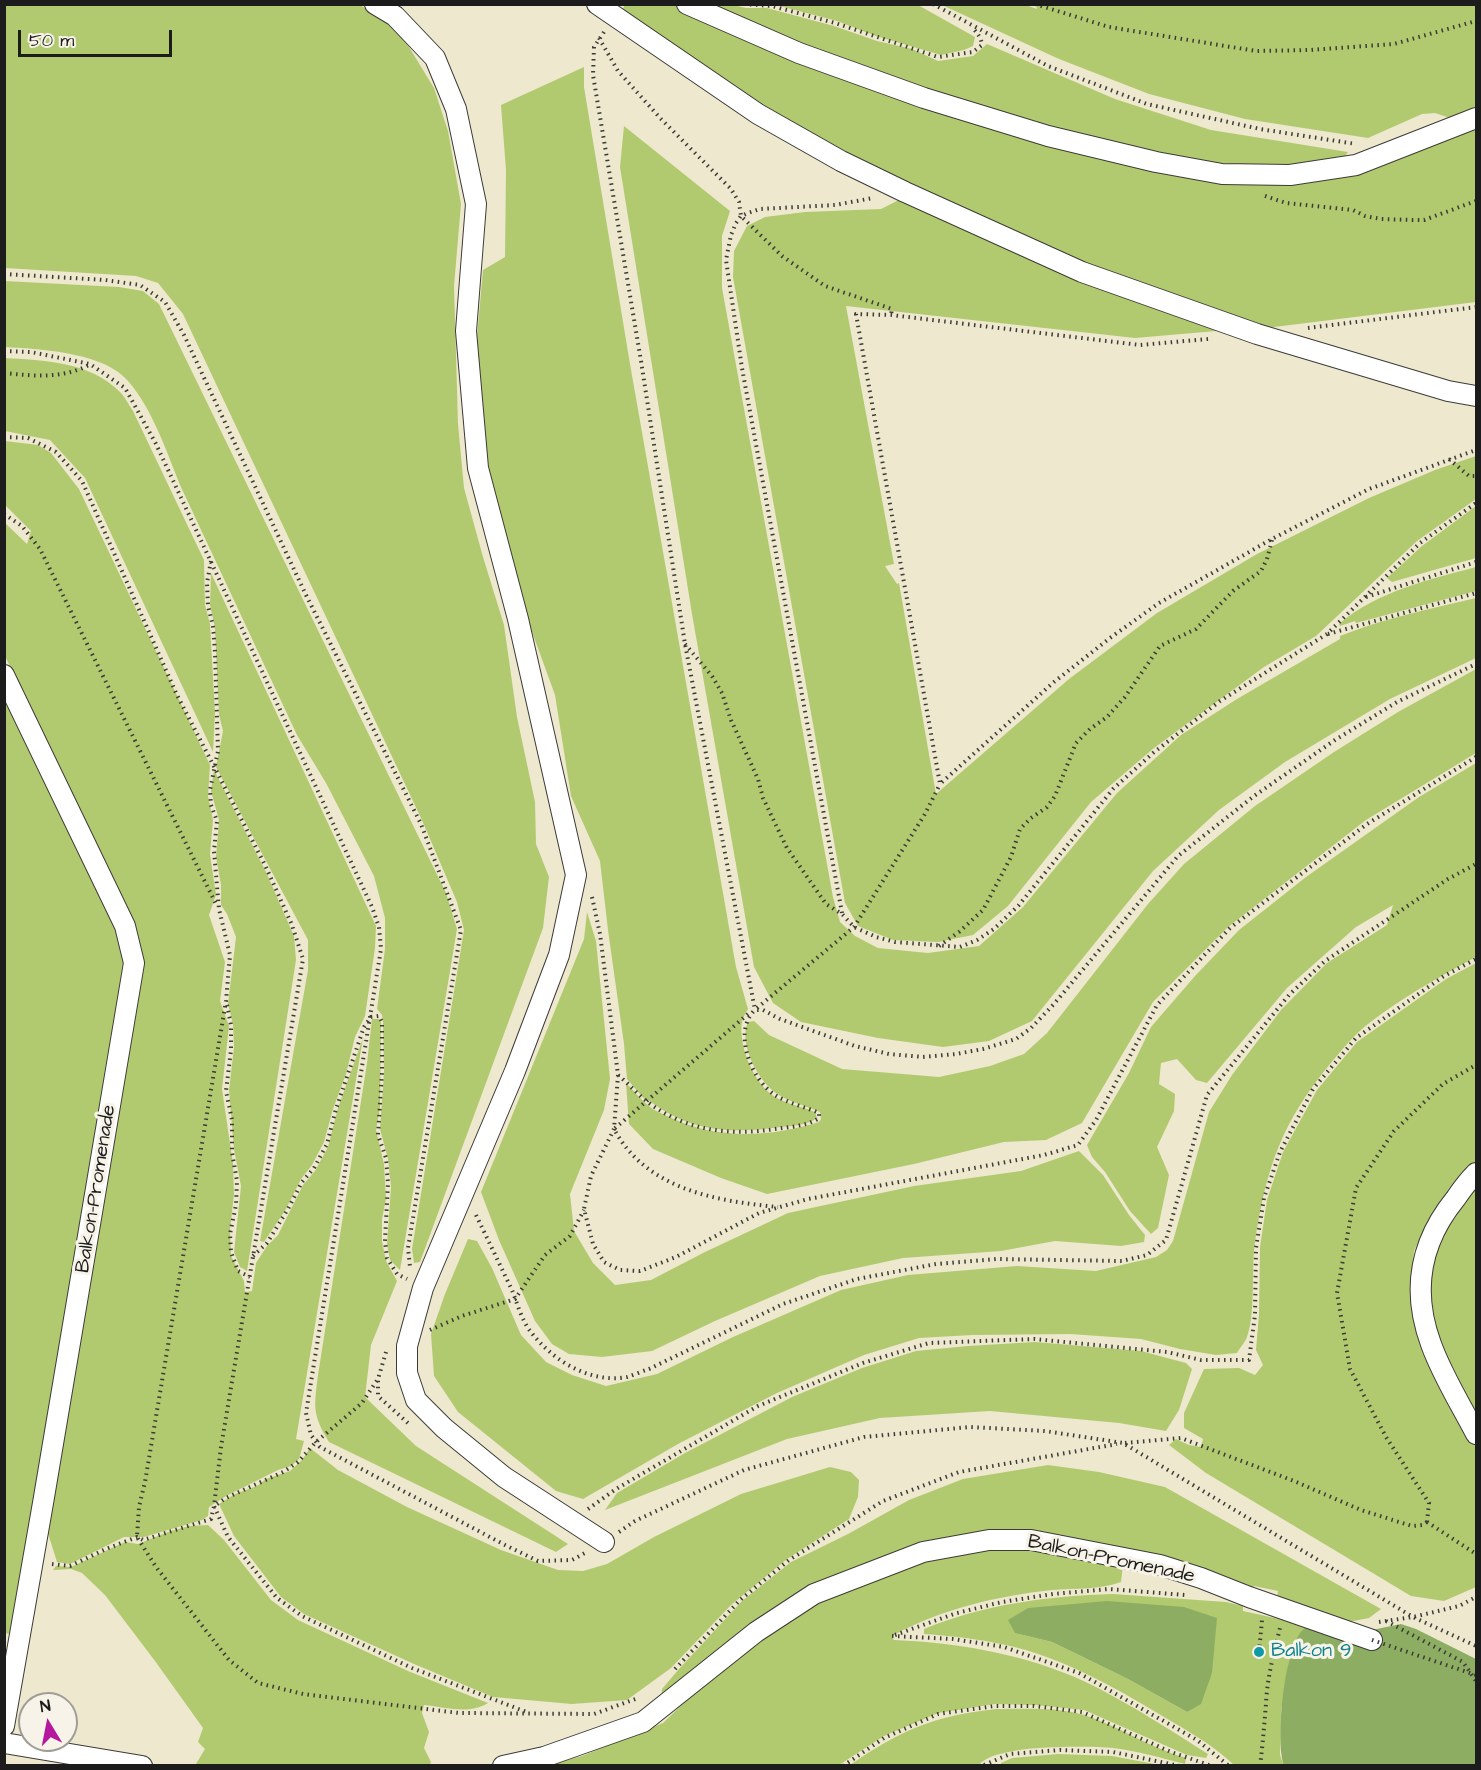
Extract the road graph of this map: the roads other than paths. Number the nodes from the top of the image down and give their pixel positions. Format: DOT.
graph roads {
  1 [pos="375,4"];
  2 [pos="597,4"];
  3 [pos="687,4"];
  4 [pos="1476,118"];
  5 [pos="1476,396"];
  6 [pos="4,675"];
  7 [pos="1476,1173"];
  8 [pos="1476,1434"];
  9 [pos="604,1542"];
  10 [pos="1372,1640"];
  11 [pos="4,1726"];
  12 [pos="4,1743"];
  13 [pos="142,1766"];
  14 [pos="503,1766"];
  1 -- 9 [label="lane"];
  2 -- 5 [label="lane"];
  3 -- 4 [label="lane"];
  6 -- 11 [label="lane, Balkon-Promenade"];
  7 -- 8 [label="lane"];
  10 -- 14 [label="lane, Balkon-Promenade"];
  12 -- 13 [label="lane"];
}
